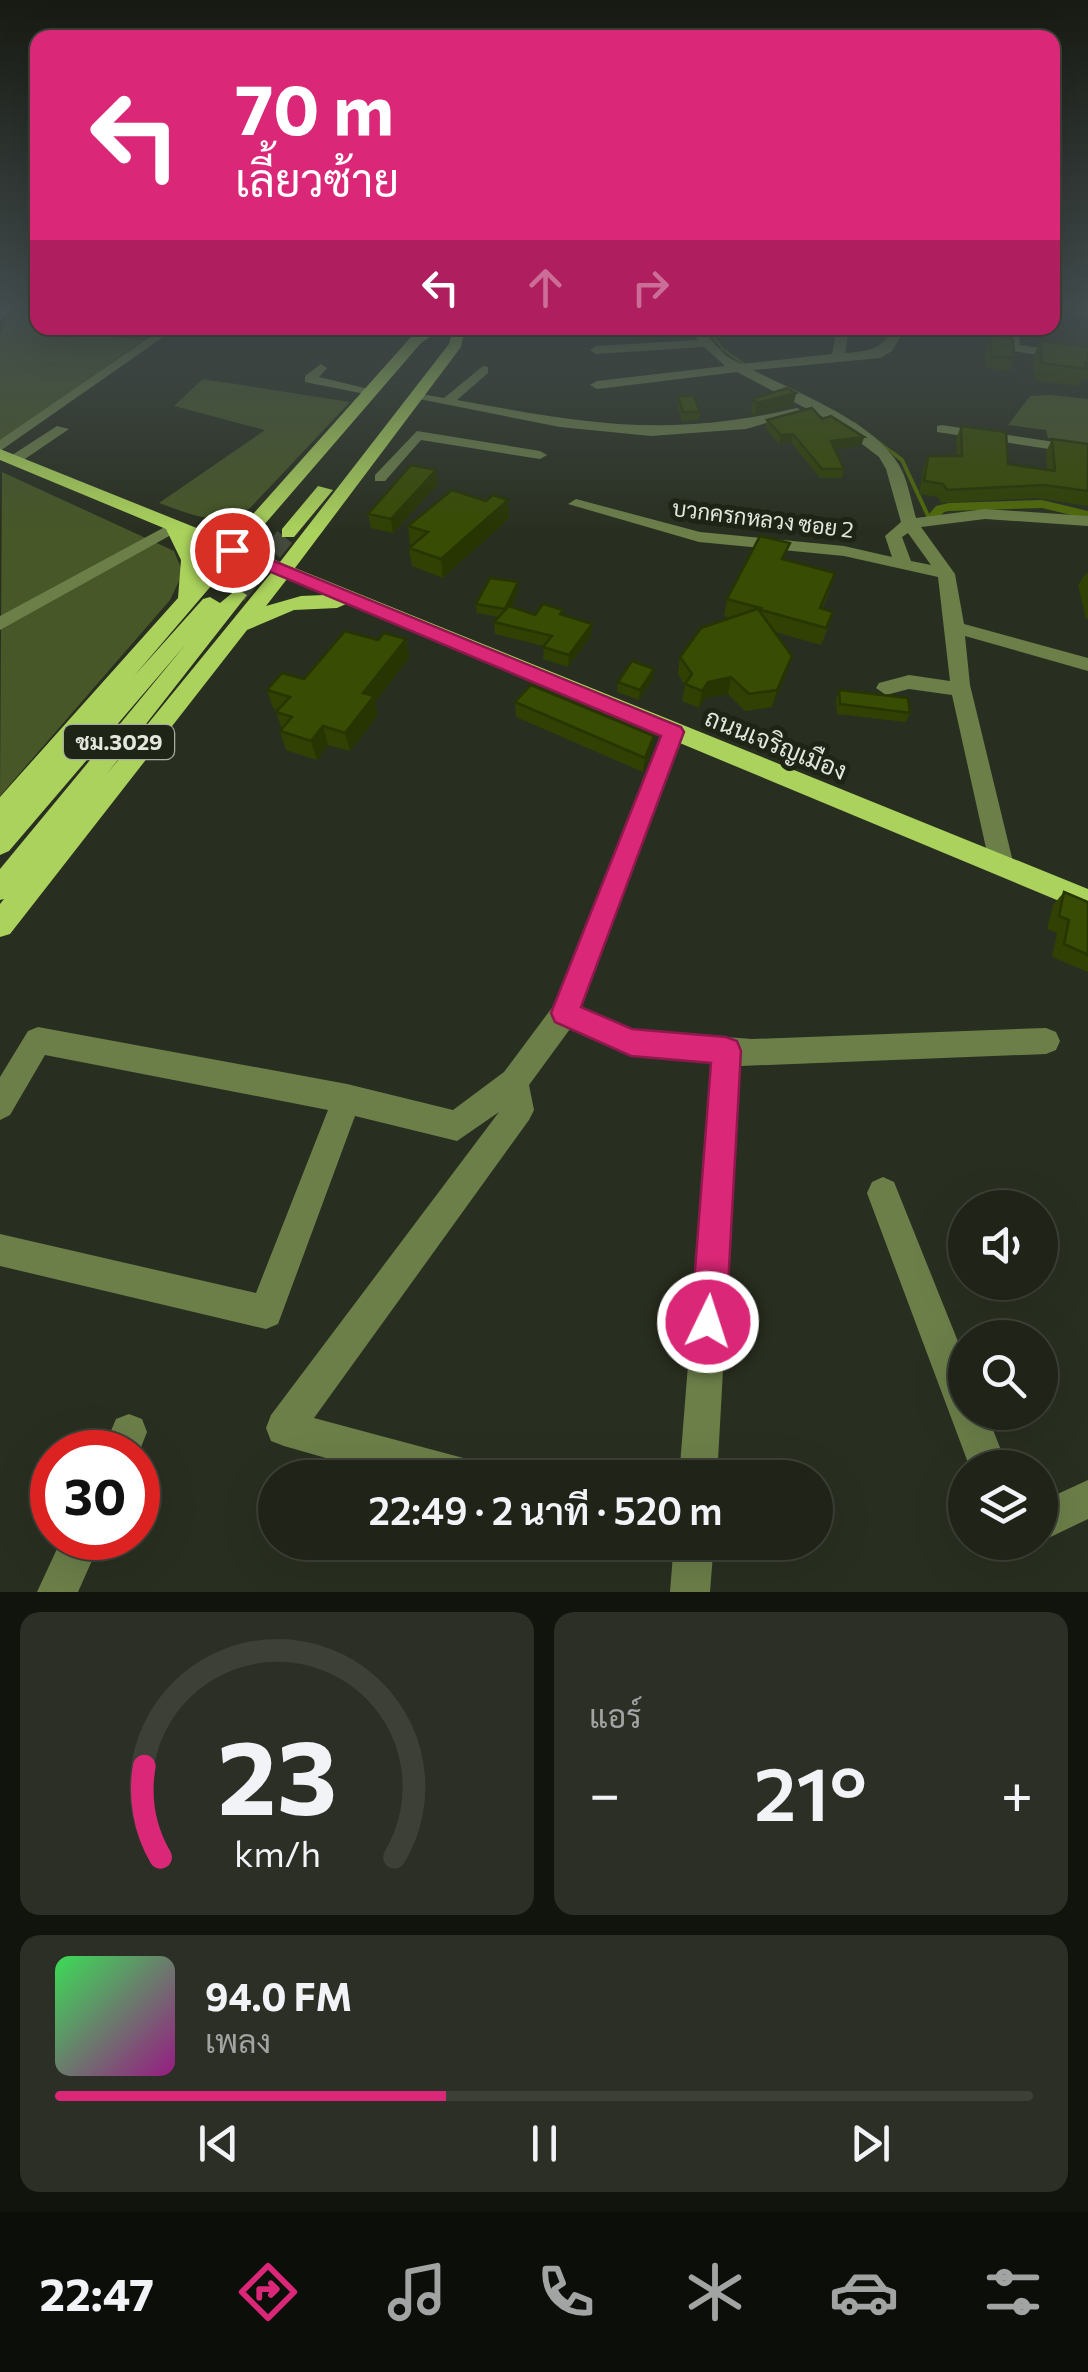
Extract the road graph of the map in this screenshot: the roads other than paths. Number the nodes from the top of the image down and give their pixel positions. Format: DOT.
graph roads {
  1 [pos="98,383"];
  2 [pos="331,383"];
  3 [pos="377,383"];
  4 [pos="397,383"];
  5 [pos="411,383"];
  6 [pos="426,383"];
  7 [pos="468,383"];
  8 [pos="604,383"];
  9 [pos="766,383"];
  10 [pos="597,384"];
  11 [pos="370,391"];
  12 [pos="416,397"];
  13 [pos="447,402"];
  14 [pos="816,407"];
  15 [pos="62,429"];
  16 [pos="942,429"];
  17 [pos="391,431"];
  18 [pos="417,435"];
  19 [pos="1088,451"];
  20 [pos="5,454"];
  21 [pos="540,455"];
  22 [pos="369,476"];
  23 [pos="388,495"];
  24 [pos="272,501"];
  25 [pos="576,504"];
  26 [pos="1088,521"];
  27 [pos="910,524"];
  28 [pos="174,527"];
  29 [pos="287,530"];
  30 [pos="232,550"];
  31 [pos="902,561"];
  32 [pos="284,571"];
  33 [pos="946,574"];
  34 [pos="197,587"];
  35 [pos="238,596"];
  36 [pos="367,605"];
  37 [pos="179,610"];
  38 [pos="0,624"];
  39 [pos="954,627"];
  40 [pos="234,632"];
  41 [pos="1088,665"];
  42 [pos="886,688"];
  43 [pos="962,690"];
  44 [pos="674,732"];
  45 [pos="0,814"];
  46 [pos="0,844"];
  47 [pos="1002,866"];
  48 [pos="0,890"];
  49 [pos="1088,901"];
  50 [pos="0,925"];
  51 [pos="565,1013"];
  52 [pos="1046,1041"];
  53 [pos="726,1051"];
  54 [pos="514,1082"];
  55 [pos="347,1100"];
  56 [pos="0,1106"];
  57 [pos="883,1193"];
  58 [pos="0,1250"];
  59 [pos="948,1361"];
  60 [pos="400,1460"];
  61 [pos="699,1460"];
  62 [pos="1088,1499"];
  63 [pos="1058,1515"];
  64 [pos="72,1560"];
  65 [pos="693,1560"];
  66 [pos="57,1592"];
  67 [pos="690,1592"];
  1 -- 20 [label="street"];
  2 -- 11 [label="street"];
  3 -- 11 [label="main road"];
  4 -- 29 [label="main road"];
  5 -- 29 [label="main road"];
  6 -- 12 [label="main road"];
  7 -- 13 [label="street"];
  8 -- 10 [label="street"];
  9 -- 14 [label="street"];
  11 -- 24 [label="main road"];
  12 -- 13 [label="street"];
  12 -- 17 [label="main road"];
  13 -- 14 [label="street"];
  14 -- 27 [label="street"];
  15 -- 20 [label="street"];
  16 -- 19 [label="street"];
  17 -- 18 [label="street"];
  17 -- 22 [label="main road"];
  18 -- 21 [label="street"];
  18 -- 22 [label="street"];
  20 -- 28 [label="main road, ถนนเจริญเมือง"];
  22 -- 23 [label="street"];
  22 -- 29 [label="main road"];
  24 -- 28 [label="main road"];
  24 -- 29 [label="main road"];
  25 -- 31 [label="street, บวกครกหลวง ซอย 2"];
  26 -- 27 [label="street"];
  27 -- 31 [label="street"];
  27 -- 33 [label="street"];
  28 -- 30 [label="main road, ถนนเจริญเมือง"];
  28 -- 37 [label="main road"];
  28 -- 38 [label="street"];
  29 -- 30 [label="main road"];
  29 -- 32 [label="main road"];
  29 -- 36 [label="main road"];
  30 -- 32 [label="main road, ถนนเจริญเมือง"];
  30 -- 34 [label="main road"];
  31 -- 33 [label="street, บวกครกหลวง ซอย 2"];
  32 -- 35 [label="main road"];
  32 -- 36 [label="main road, ถนนเจริญเมือง"];
  33 -- 39 [label="street"];
  34 -- 35 [label="main road"];
  34 -- 37 [label="main road"];
  35 -- 40 [label="main road"];
  35 -- 46 [label="main road, ชม.3029"];
  35 -- 48 [label="main road, ชม.3029"];
  36 -- 40 [label="main road"];
  36 -- 44 [label="main road, ถนนเจริญเมือง"];
  37 -- 45 [label="main road"];
  39 -- 41 [label="street"];
  39 -- 43 [label="street"];
  40 -- 50 [label="main road"];
  42 -- 43 [label="street"];
  43 -- 47 [label="street"];
  44 -- 47 [label="main road, ถนนเจริญเมือง"];
  44 -- 51 [label="street"];
  47 -- 49 [label="main road, ถนนเจริญเมือง"];
  51 -- 53 [label="street"];
  51 -- 54 [label="street"];
  52 -- 53 [label="street"];
  53 -- 61 [label="street"];
  54 -- 55 [label="street"];
  54 -- 60 [label="street"];
  55 -- 56 [label="street"];
  55 -- 58 [label="street"];
  57 -- 59 [label="street"];
  62 -- 63 [label="street"];
  64 -- 66 [label="street"];
  65 -- 67 [label="street"];
}
